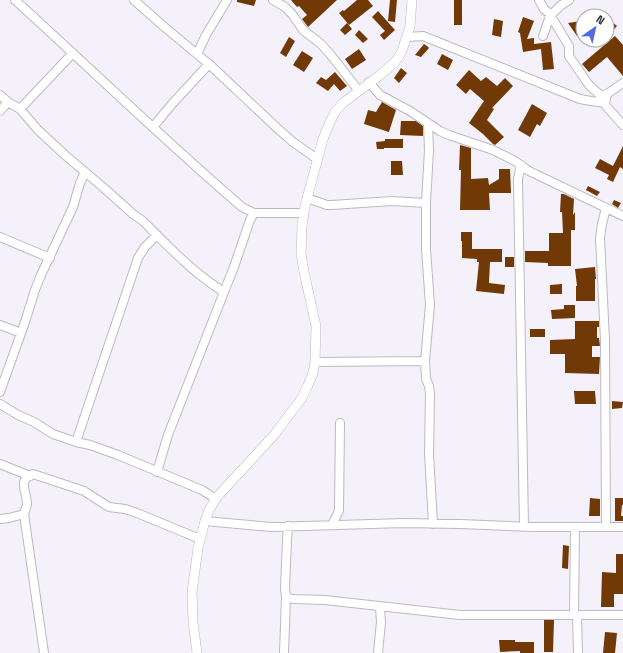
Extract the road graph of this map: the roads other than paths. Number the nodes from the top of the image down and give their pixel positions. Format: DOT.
graph roads {
  1 [pos="15,0"];
  2 [pos="134,0"];
  3 [pos="227,0"];
  4 [pos="273,0"];
  5 [pos="412,0"];
  6 [pos="539,0"];
  7 [pos="569,0"];
  8 [pos="550,16"];
  9 [pos="543,36"];
  10 [pos="407,37"];
  11 [pos="73,53"];
  12 [pos="197,54"];
  13 [pos="209,64"];
  14 [pos="369,82"];
  15 [pos="623,83"];
  16 [pos="359,91"];
  17 [pos="0,95"];
  18 [pos="604,95"];
  19 [pos="8,102"];
  20 [pos="605,103"];
  21 [pos="20,109"];
  22 [pos="0,111"];
  23 [pos="428,123"];
  24 [pos="623,125"];
  25 [pos="153,127"];
  26 [pos="317,159"];
  27 [pos="521,166"];
  28 [pos="85,172"];
  29 [pos="306,198"];
  30 [pos="426,203"];
  31 [pos="606,208"];
  32 [pos="254,213"];
  33 [pos="304,213"];
  34 [pos="623,216"];
  35 [pos="157,235"];
  36 [pos="0,237"];
  37 [pos="50,258"];
  38 [pos="224,292"];
  39 [pos="0,325"];
  40 [pos="22,333"];
  41 [pos="425,361"];
  42 [pos="315,362"];
  43 [pos="0,392"];
  44 [pos="0,404"];
  45 [pos="340,423"];
  46 [pos="76,442"];
  47 [pos="0,464"];
  48 [pos="157,472"];
  49 [pos="30,476"];
  50 [pos="216,499"];
  51 [pos="24,514"];
  52 [pos="0,519"];
  53 [pos="205,521"];
  54 [pos="433,524"];
  55 [pos="332,525"];
  56 [pos="288,526"];
  57 [pos="524,527"];
  58 [pos="575,527"];
  59 [pos="606,527"];
  60 [pos="623,527"];
  61 [pos="200,539"];
  62 [pos="286,597"];
  63 [pos="380,607"];
  64 [pos="576,615"];
  65 [pos="623,615"];
  66 [pos="44,653"];
  67 [pos="196,653"];
  68 [pos="284,653"];
  69 [pos="378,653"];
  70 [pos="578,653"];
  1 -- 11 [label="street"];
  2 -- 12 [label="street"];
  3 -- 12 [label="street"];
  4 -- 16 [label="street"];
  5 -- 10 [label="street"];
  6 -- 8 [label="street"];
  7 -- 8 [label="street"];
  8 -- 9 [label="street"];
  8 -- 18 [label="street"];
  10 -- 14 [label="street"];
  10 -- 20 [label="street"];
  11 -- 21 [label="street"];
  11 -- 25 [label="street"];
  12 -- 13 [label="street"];
  13 -- 25 [label="street"];
  13 -- 26 [label="street"];
  14 -- 16 [label="street"];
  14 -- 23 [label="street"];
  15 -- 18 [label="street"];
  16 -- 26 [label="street"];
  17 -- 19 [label="street"];
  18 -- 20 [label="street"];
  19 -- 21 [label="street"];
  19 -- 22 [label="street"];
  20 -- 24 [label="street"];
  21 -- 28 [label="street"];
  23 -- 27 [label="street"];
  23 -- 30 [label="street"];
  25 -- 32 [label="street"];
  26 -- 29 [label="street"];
  27 -- 31 [label="street"];
  27 -- 57 [label="street"];
  28 -- 35 [label="street"];
  28 -- 37 [label="street"];
  29 -- 30 [label="street"];
  29 -- 33 [label="street"];
  30 -- 41 [label="street"];
  31 -- 34 [label="street"];
  31 -- 59 [label="street"];
  32 -- 33 [label="street"];
  32 -- 38 [label="street"];
  33 -- 42 [label="street"];
  35 -- 38 [label="street"];
  35 -- 46 [label="street"];
  36 -- 37 [label="street"];
  37 -- 40 [label="street"];
  38 -- 48 [label="street"];
  39 -- 40 [label="street"];
  40 -- 43 [label="street"];
  41 -- 42 [label="street"];
  41 -- 54 [label="street"];
  42 -- 50 [label="street"];
  44 -- 46 [label="street"];
  45 -- 55 [label="street"];
  46 -- 48 [label="street"];
  47 -- 49 [label="street"];
  48 -- 50 [label="street"];
  49 -- 51 [label="street"];
  49 -- 61 [label="street"];
  50 -- 53 [label="street"];
  51 -- 52 [label="street"];
  51 -- 66 [label="street"];
  53 -- 56 [label="street"];
  53 -- 61 [label="street"];
  54 -- 55 [label="street"];
  54 -- 57 [label="street"];
  55 -- 56 [label="street"];
  56 -- 62 [label="street"];
  57 -- 58 [label="street"];
  58 -- 59 [label="street"];
  58 -- 64 [label="street"];
  59 -- 60 [label="street"];
  61 -- 67 [label="street"];
  62 -- 63 [label="street"];
  62 -- 68 [label="street"];
  63 -- 64 [label="street"];
  63 -- 69 [label="street"];
  64 -- 65 [label="street"];
  64 -- 70 [label="street"];
}
